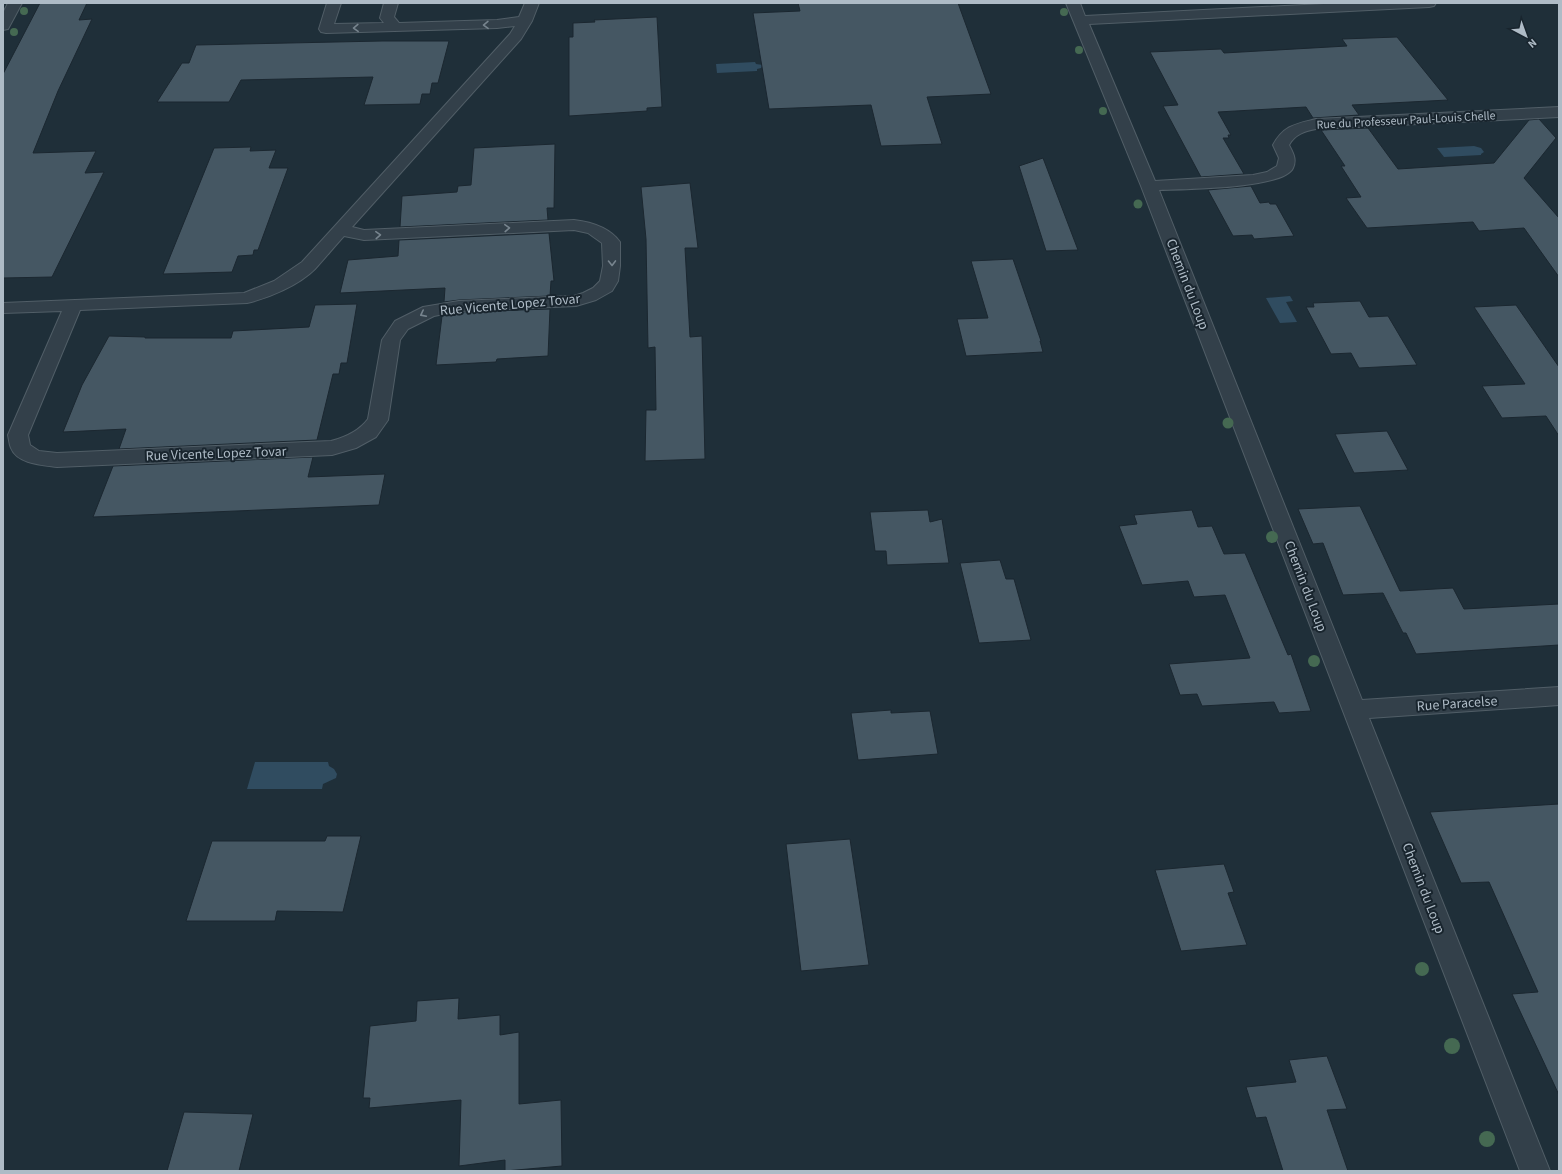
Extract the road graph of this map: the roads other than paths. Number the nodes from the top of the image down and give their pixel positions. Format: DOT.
graph roads {
  1 [pos="16,3"];
  2 [pos="334,3"];
  3 [pos="391,3"];
  4 [pos="532,3"];
  5 [pos="1429,3"];
  6 [pos="1076,11"];
  7 [pos="525,21"];
  8 [pos="3,26"];
  9 [pos="395,27"];
  10 [pos="1559,112"];
  11 [pos="1149,186"];
  12 [pos="339,230"];
  13 [pos="74,305"];
  14 [pos="3,308"];
  15 [pos="1559,696"];
  16 [pos="1355,710"];
  17 [pos="1534,1171"];
  1 -- 8 [label="street"];
  9 -- 2 [label="street, one-way"];
  3 -- 9 [label="street"];
  4 -- 7 [label="street"];
  5 -- 6 [label="street"];
  6 -- 11 [label="street, Chemin du Loup"];
  7 -- 9 [label="street, one-way"];
  7 -- 12 [label="street"];
  10 -- 11 [label="street, Rue du Professeur Paul-Louis Chelle"];
  11 -- 16 [label="street, Chemin du Loup"];
  12 -- 13 [label="street"];
  12 -- 13 [label="street, Rue Vicente Lopez Tovar, one-way"];
  13 -- 14 [label="street"];
  15 -- 16 [label="street, Rue Paracelse"];
  16 -- 17 [label="street, Chemin du Loup"];
}
